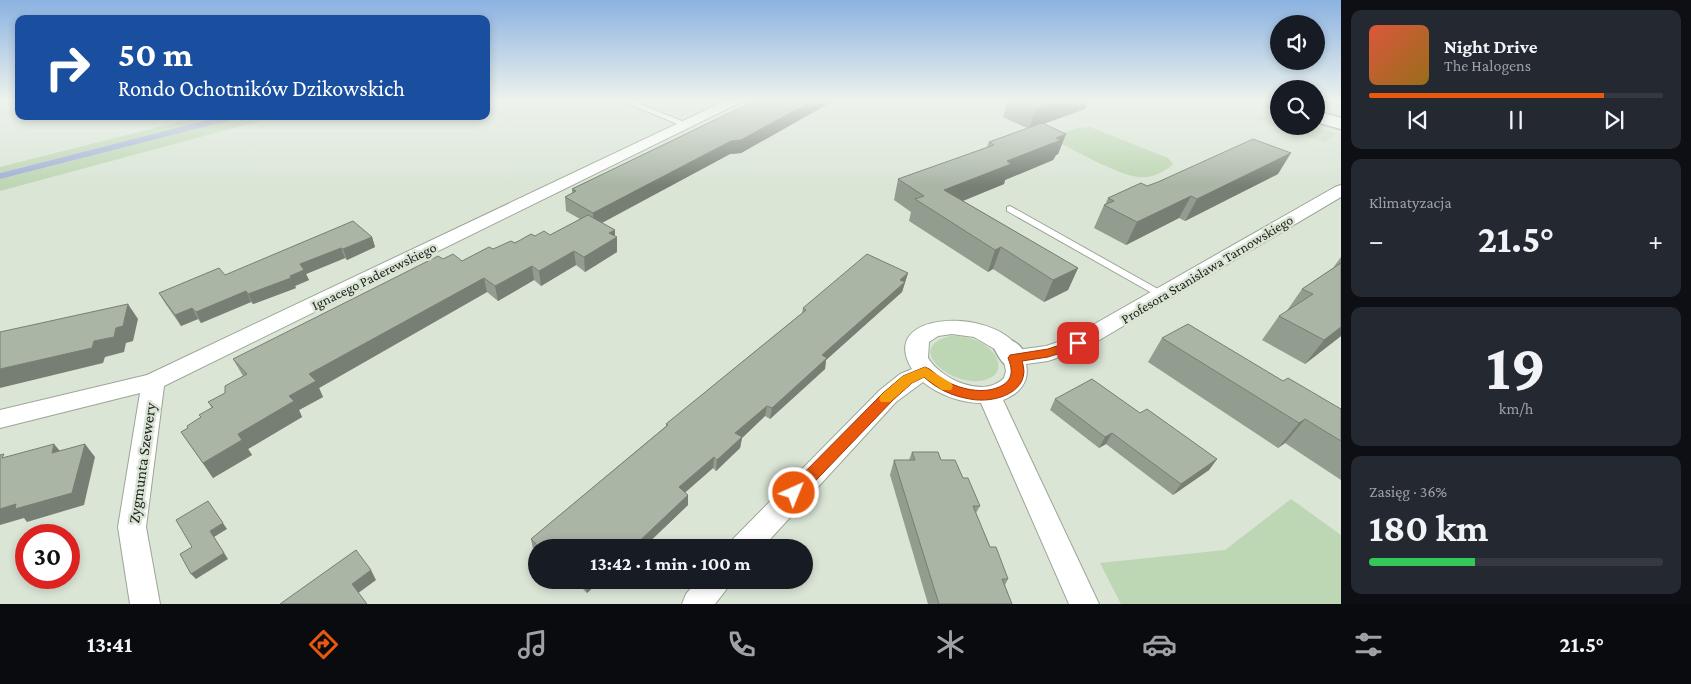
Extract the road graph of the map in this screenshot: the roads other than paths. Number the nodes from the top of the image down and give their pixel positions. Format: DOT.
graph roads {
  1 [pos="679,129"];
  2 [pos="1341,190"];
  3 [pos="1010,209"];
  4 [pos="1162,295"];
  5 [pos="1011,353"];
  6 [pos="925,372"];
  7 [pos="153,382"];
  8 [pos="989,395"];
  9 [pos="0,419"];
  10 [pos="752,539"];
  11 [pos="709,589"];
  12 [pos="145,604"];
  13 [pos="697,604"];
  14 [pos="1084,604"];
  1 -- 7 [label="street, Ignacego Paderewskiego"];
  2 -- 4 [label="street, Profesora Stanisława Tarnowskiego"];
  3 -- 4 [label="lane"];
  4 -- 5 [label="street, Profesora Stanisława Tarnowskiego"];
  5 -- 6 [label="street"];
  5 -- 8 [label="street"];
  6 -- 8 [label="street"];
  6 -- 10 [label="street"];
  7 -- 9 [label="street, Ignacego Paderewskiego"];
  7 -- 12 [label="street, Zygmunta Szewery"];
  8 -- 14 [label="street"];
  11 -- 13 [label="street"];
}
